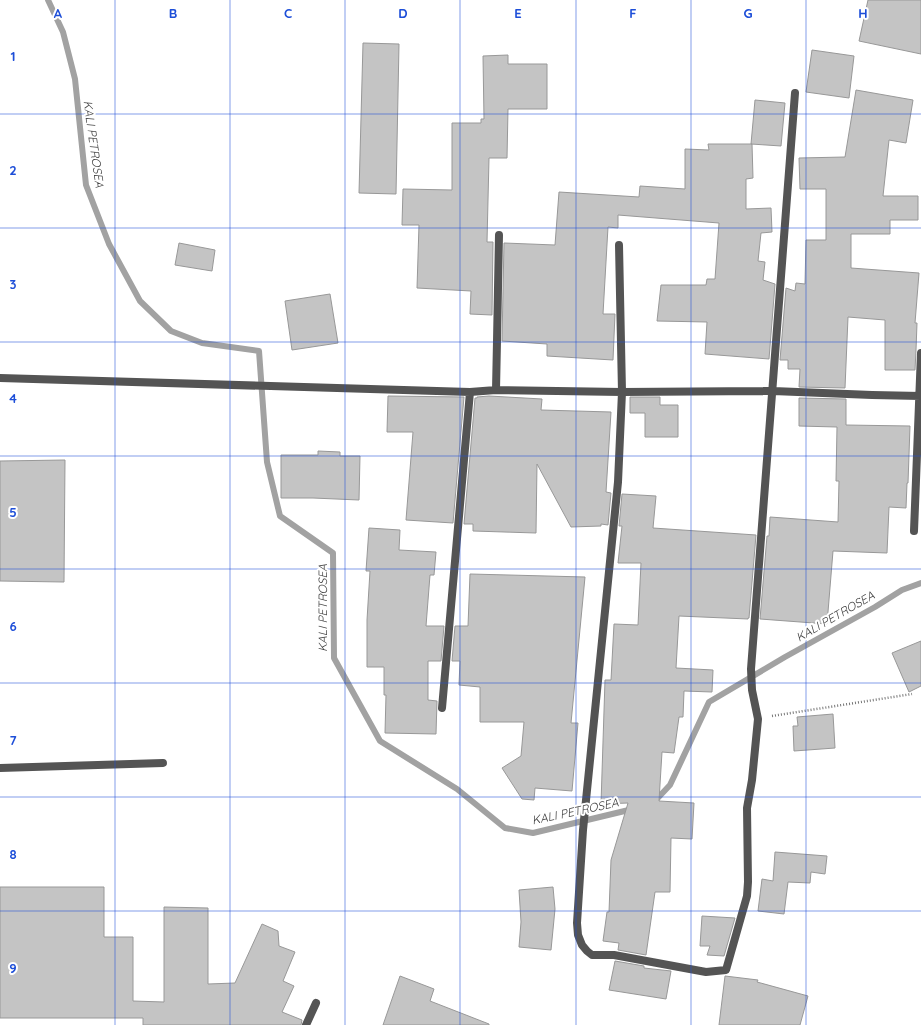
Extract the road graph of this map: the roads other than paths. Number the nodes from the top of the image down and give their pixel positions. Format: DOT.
graph roads {
  1 [pos="795,93"];
  2 [pos="499,235"];
  3 [pos="620,245"];
  4 [pos="921,353"];
  5 [pos="0,378"];
  6 [pos="496,390"];
  7 [pos="773,391"];
  8 [pos="470,392"];
  9 [pos="622,392"];
  10 [pos="920,396"];
  11 [pos="914,531"];
  12 [pos="442,708"];
  13 [pos="163,764"];
  14 [pos="0,768"];
  15 [pos="316,1003"];
  16 [pos="306,1025"];
  1 -- 7 [label="street"];
  2 -- 6 [label="street"];
  3 -- 9 [label="street"];
  4 -- 10 [label="street"];
  5 -- 8 [label="street"];
  6 -- 8 [label="street"];
  6 -- 9 [label="street"];
  7 -- 9 [label="street"];
  7 -- 9 [label="street"];
  7 -- 10 [label="street"];
  8 -- 12 [label="street"];
  10 -- 11 [label="street"];
  13 -- 14 [label="street"];
  15 -- 16 [label="street"];
}
